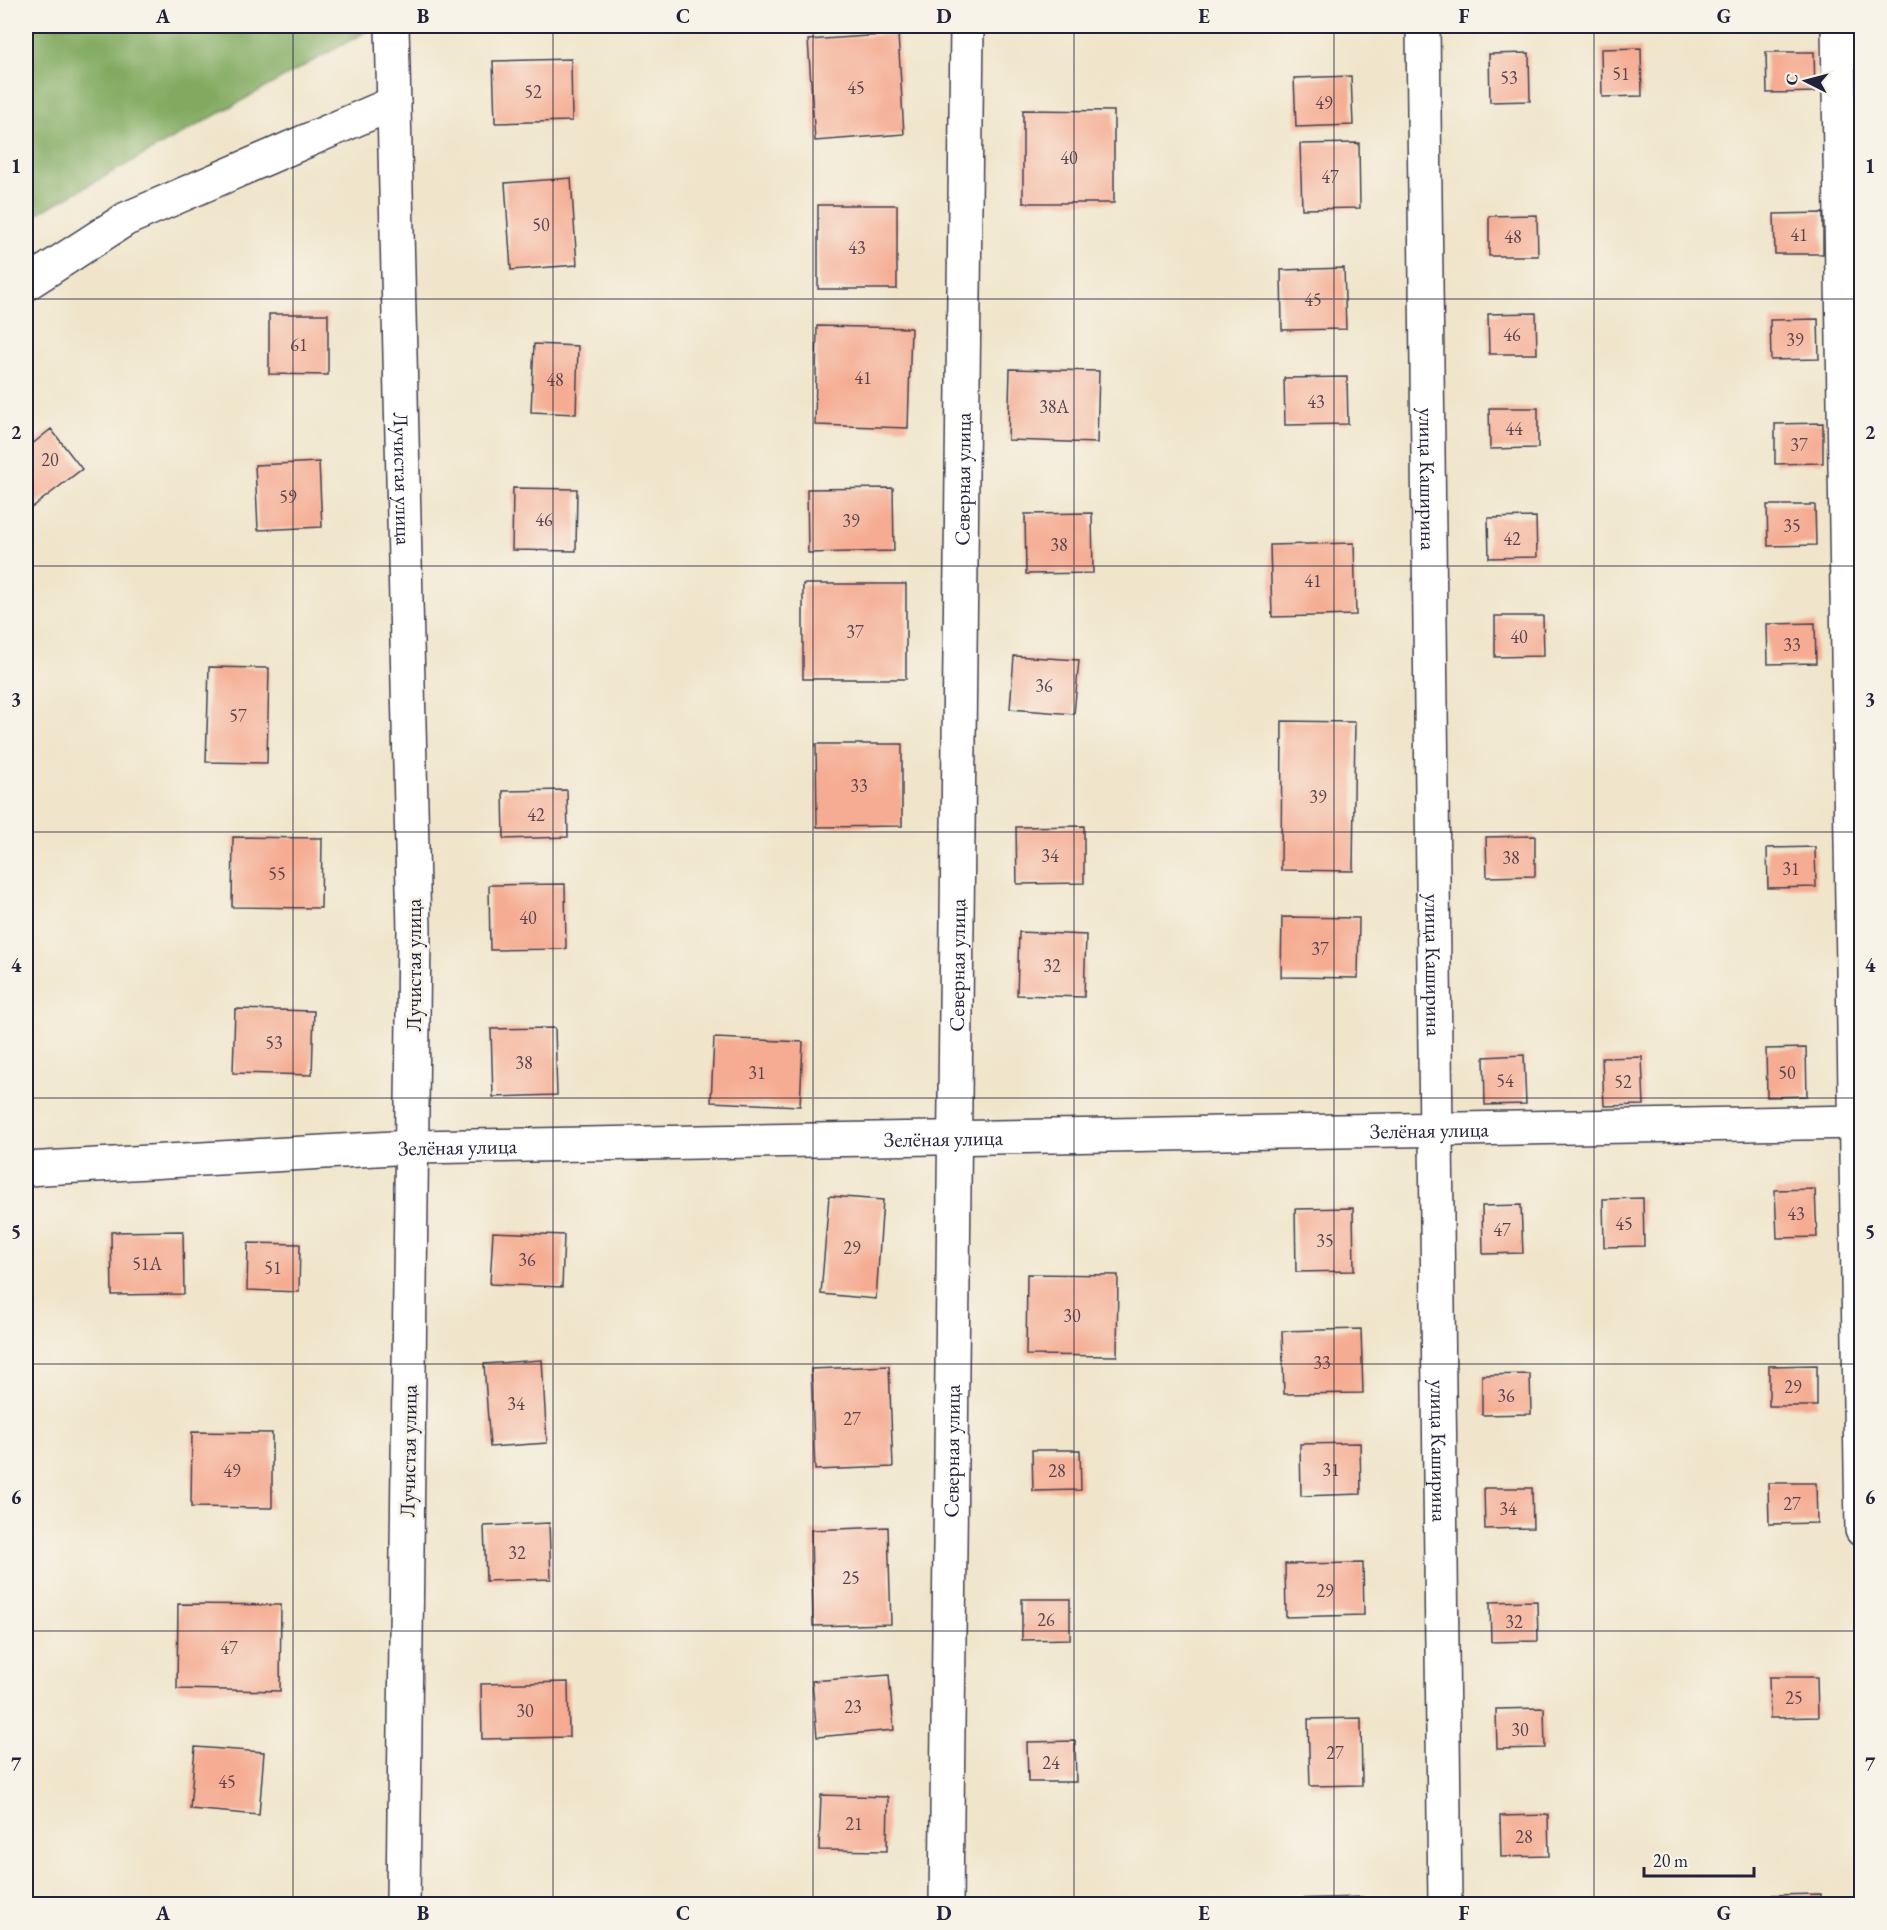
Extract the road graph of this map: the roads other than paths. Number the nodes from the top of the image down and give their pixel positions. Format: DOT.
graph roads {
  1 [pos="392,26"];
  2 [pos="968,26"];
  3 [pos="1423,26"];
  4 [pos="1838,26"];
  5 [pos="394,103"];
  6 [pos="26,284"];
  7 [pos="1859,1123"];
  8 [pos="1436,1130"];
  9 [pos="954,1138"];
  10 [pos="411,1147"];
  11 [pos="26,1169"];
  12 [pos="1862,1530"];
  13 [pos="403,1905"];
  14 [pos="946,1905"];
  15 [pos="1445,1905"];
  1 -- 5 [label="street, Лучистая улица"];
  2 -- 9 [label="street, Северная улица"];
  3 -- 8 [label="street, улица Каширина"];
  4 -- 7 [label="street"];
  5 -- 6 [label="street"];
  5 -- 10 [label="street, Лучистая улица"];
  7 -- 8 [label="street, Зелёная улица"];
  7 -- 12 [label="street"];
  8 -- 9 [label="street, Зелёная улица"];
  8 -- 15 [label="street, улица Каширина"];
  9 -- 10 [label="street, Зелёная улица"];
  9 -- 14 [label="street, Северная улица"];
  10 -- 11 [label="street, Зелёная улица"];
  10 -- 13 [label="street, Лучистая улица"];
}
